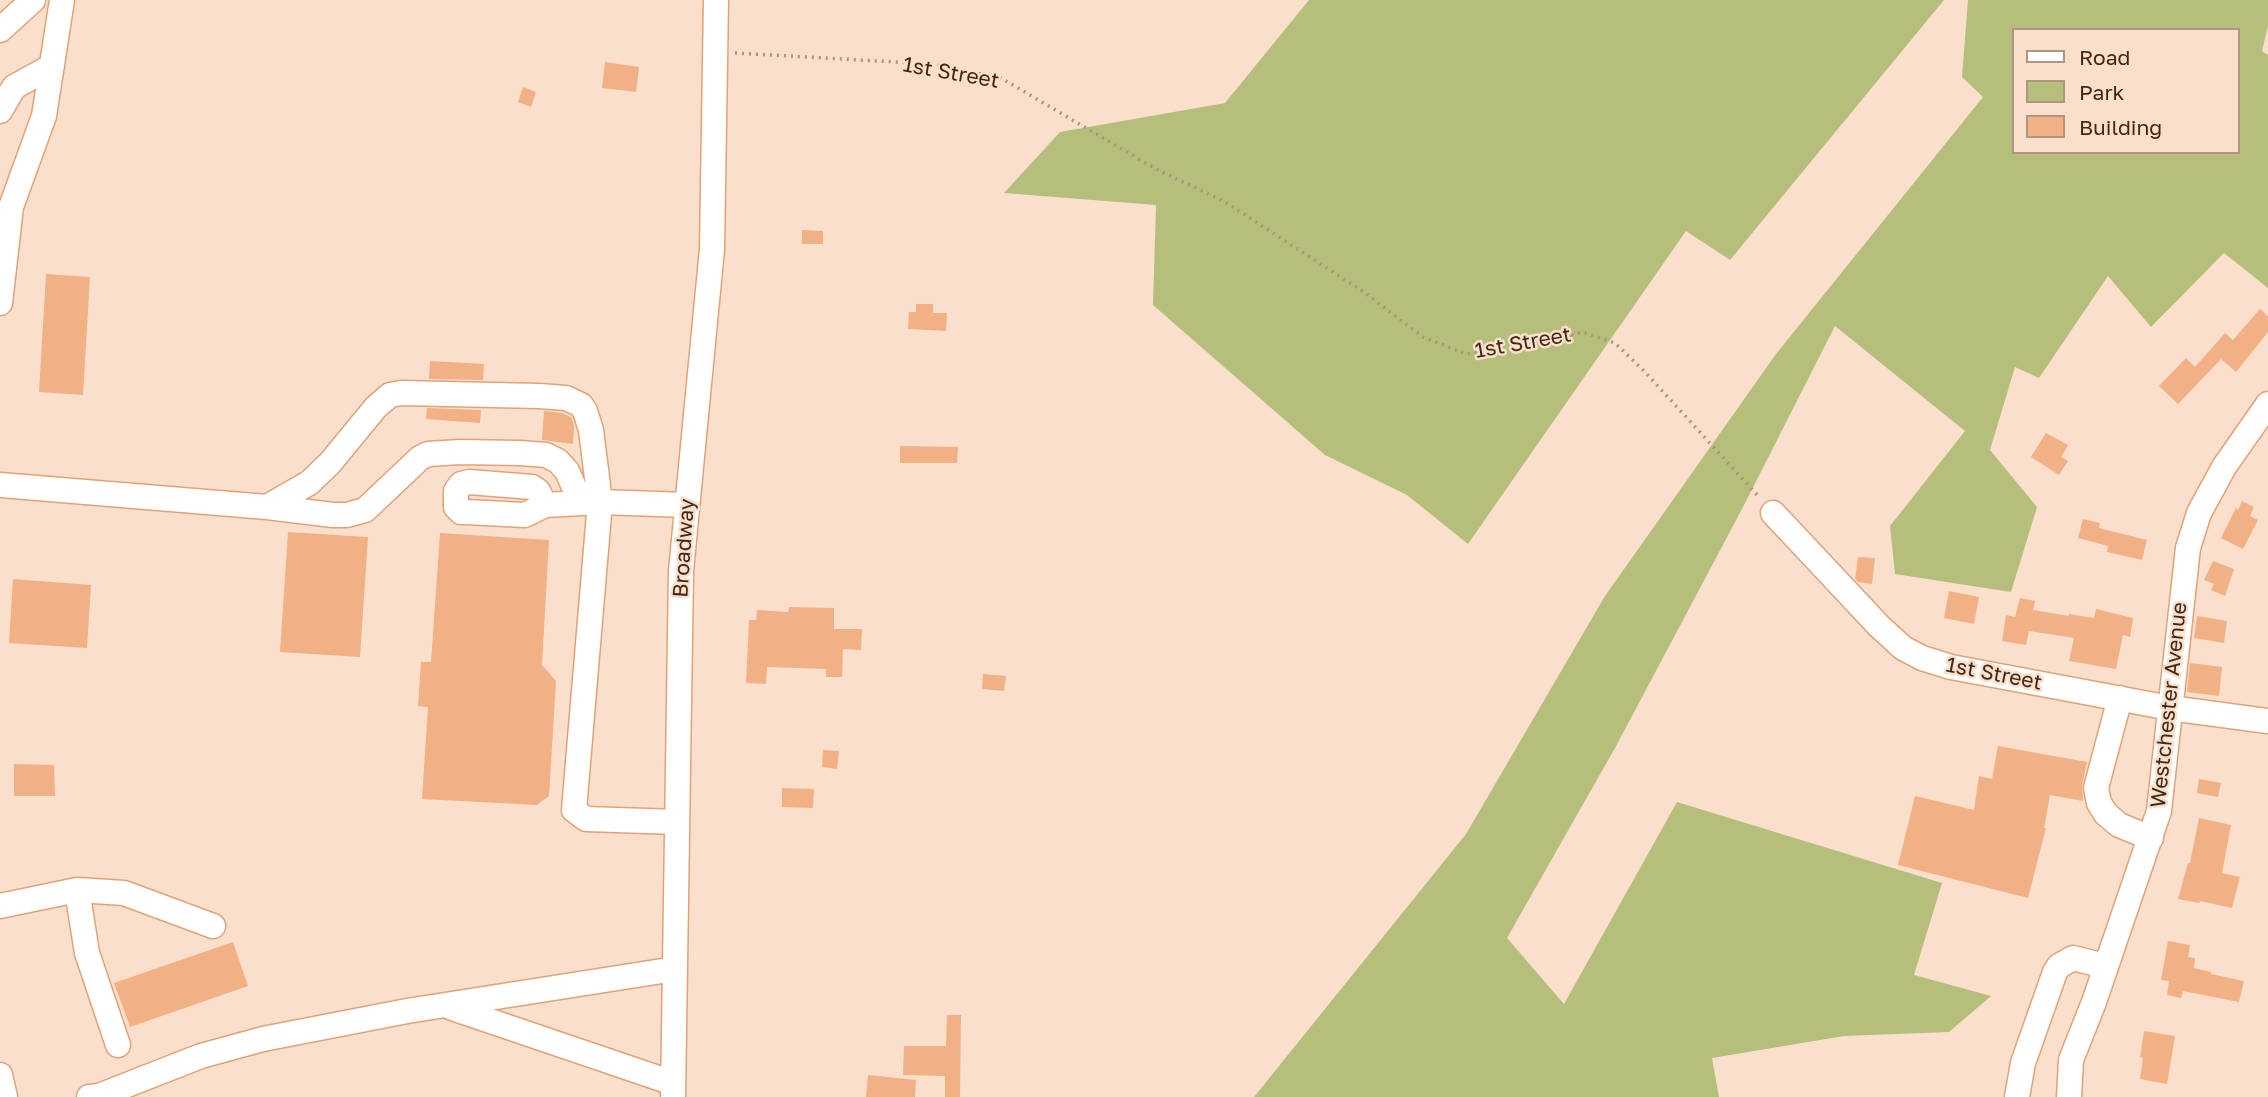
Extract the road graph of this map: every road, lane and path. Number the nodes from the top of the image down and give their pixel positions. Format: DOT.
graph roads {
  1 [pos="33,0"];
  2 [pos="62,0"];
  3 [pos="716,0"];
  4 [pos="0,30"];
  5 [pos="716,52"];
  6 [pos="52,65"];
  7 [pos="0,111"];
  8 [pos="0,303"];
  9 [pos="2268,404"];
  10 [pos="0,485"];
  11 [pos="590,502"];
  12 [pos="545,505"];
  13 [pos="687,505"];
  14 [pos="267,507"];
  15 [pos="1773,513"];
  16 [pos="2120,698"];
  17 [pos="2170,708"];
  18 [pos="2268,721"];
  19 [pos="677,822"];
  20 [pos="2151,838"];
  21 [pos="76,890"];
  22 [pos="0,906"];
  23 [pos="213,926"];
  24 [pos="2105,966"];
  25 [pos="676,969"];
  26 [pos="445,1006"];
  27 [pos="118,1045"];
  28 [pos="0,1075"];
  29 [pos="673,1090"];
  30 [pos="5,1097"];
  31 [pos="89,1097"];
  32 [pos="2017,1097"];
  33 [pos="2070,1097"];
  1 -- 4 [label="street"];
  2 -- 6 [label="street"];
  3 -- 5 [label="street, Broadway"];
  5 -- 13 [label="street, Broadway"];
  5 -- 15 [label="path, 1st Street"];
  6 -- 7 [label="street"];
  6 -- 8 [label="street"];
  9 -- 17 [label="street, Westchester Avenue"];
  10 -- 14 [label="street"];
  11 -- 12 [label="street"];
  11 -- 13 [label="street"];
  11 -- 14 [label="street"];
  11 -- 14 [label="street"];
  11 -- 19 [label="street"];
  13 -- 19 [label="street, Broadway"];
  15 -- 16 [label="street, 1st Street"];
  16 -- 17 [label="street, 1st Street"];
  16 -- 20 [label="street"];
  17 -- 18 [label="street, 1st Street"];
  17 -- 20 [label="street, Westchester Avenue"];
  19 -- 25 [label="street, Broadway"];
  20 -- 24 [label="street, Westchester Avenue"];
  21 -- 22 [label="street"];
  21 -- 23 [label="street"];
  21 -- 27 [label="street"];
  24 -- 32 [label="street"];
  24 -- 33 [label="street, Westchester Avenue"];
  25 -- 26 [label="street"];
  25 -- 29 [label="street, Broadway"];
  26 -- 29 [label="street"];
  26 -- 31 [label="street"];
  28 -- 30 [label="street"];
}
